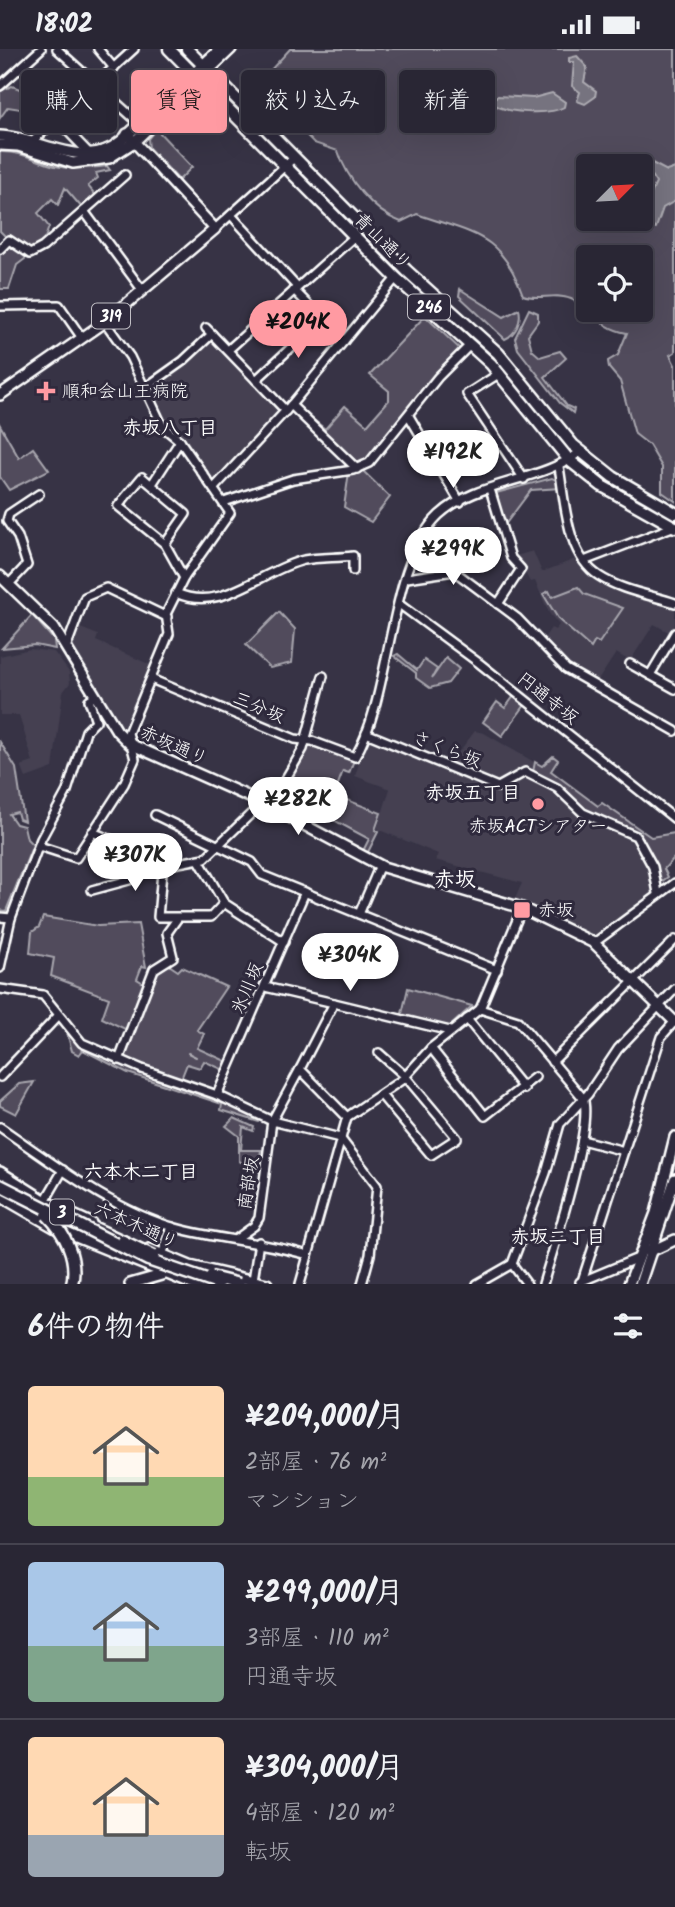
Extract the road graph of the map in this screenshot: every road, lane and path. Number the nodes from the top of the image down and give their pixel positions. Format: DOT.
graph roads {
  1 [pos="41,49"];
  2 [pos="57,49"];
  3 [pos="98,49"];
  4 [pos="134,49"];
  5 [pos="169,49"];
  6 [pos="187,49"];
  7 [pos="220,49"];
  8 [pos="232,49"];
  9 [pos="114,68"];
  10 [pos="206,68"];
  11 [pos="80,70"];
  12 [pos="112,70"];
  13 [pos="192,70"];
  14 [pos="0,86"];
  15 [pos="117,103"];
  16 [pos="227,106"];
  17 [pos="131,116"];
  18 [pos="131,130"];
  19 [pos="42,133"];
  20 [pos="69,133"];
  21 [pos="143,133"];
  22 [pos="127,134"];
  23 [pos="0,136"];
  24 [pos="33,141"];
  25 [pos="134,142"];
  26 [pos="0,145"];
  27 [pos="89,153"];
  28 [pos="294,155"];
  29 [pos="284,164"];
  30 [pos="125,175"];
  31 [pos="84,211"];
  32 [pos="231,215"];
  33 [pos="213,228"];
  34 [pos="355,236"];
  35 [pos="0,249"];
  36 [pos="396,278"];
  37 [pos="140,286"];
  38 [pos="295,289"];
  39 [pos="0,306"];
  40 [pos="322,319"];
  41 [pos="104,320"];
  42 [pos="206,328"];
  43 [pos="212,334"];
  44 [pos="81,336"];
  45 [pos="344,341"];
  46 [pos="470,345"];
  47 [pos="228,350"];
  48 [pos="500,373"];
  49 [pos="256,380"];
  50 [pos="145,388"];
  51 [pos="0,389"];
  52 [pos="0,395"];
  53 [pos="288,408"];
  54 [pos="409,416"];
  55 [pos="180,441"];
  56 [pos="580,452"];
  57 [pos="563,464"];
  58 [pos="357,469"];
  59 [pos="524,478"];
  60 [pos="152,484"];
  61 [pos="215,487"];
  62 [pos="490,489"];
  63 [pos="39,494"];
  64 [pos="224,502"];
  65 [pos="460,502"];
  66 [pos="675,513"];
  67 [pos="674,527"];
  68 [pos="165,544"];
  69 [pos="584,561"];
  70 [pos="354,571"];
  71 [pos="0,576"];
  72 [pos="184,578"];
  73 [pos="407,578"];
  74 [pos="9,584"];
  75 [pos="176,593"];
  76 [pos="675,603"];
  77 [pos="399,604"];
  78 [pos="498,604"];
  79 [pos="167,617"];
  80 [pos="675,633"];
  81 [pos="672,643"];
  82 [pos="66,648"];
  83 [pos="630,664"];
  84 [pos="650,675"];
  85 [pos="323,676"];
  86 [pos="151,680"];
  87 [pos="675,689"];
  88 [pos="95,696"];
  89 [pos="675,731"];
  90 [pos="366,733"];
  91 [pos="305,741"];
  92 [pos="130,744"];
  93 [pos="263,803"];
  94 [pos="155,815"];
  95 [pos="675,818"];
  96 [pos="92,832"];
  97 [pos="39,846"];
  98 [pos="219,846"];
  99 [pos="140,852"];
  100 [pos="199,860"];
  101 [pos="163,861"];
  102 [pos="380,865"];
  103 [pos="675,883"];
  104 [pos="92,890"];
  105 [pos="305,892"];
  106 [pos="658,893"];
  107 [pos="224,903"];
  108 [pos="522,908"];
  109 [pos="359,914"];
  110 [pos="0,917"];
  111 [pos="11,918"];
  112 [pos="177,919"];
  113 [pos="675,940"];
  114 [pos="284,942"];
  115 [pos="594,943"];
  116 [pos="0,968"];
  117 [pos="497,969"];
  118 [pos="633,982"];
  119 [pos="265,986"];
  120 [pos="0,989"];
  121 [pos="675,989"];
  122 [pos="334,1003"];
  123 [pos="659,1006"];
  124 [pos="480,1009"];
  125 [pos="58,1016"];
  126 [pos="467,1019"];
  127 [pos="675,1021"];
  128 [pos="450,1031"];
  129 [pos="431,1048"];
  130 [pos="379,1053"];
  131 [pos="119,1060"];
  132 [pos="552,1062"];
  133 [pos="299,1069"];
  134 [pos="405,1076"];
  135 [pos="0,1077"];
  136 [pos="535,1077"];
  137 [pos="524,1089"];
  138 [pos="217,1095"];
  139 [pos="381,1095"];
  140 [pos="583,1098"];
  141 [pos="347,1117"];
  142 [pos="272,1121"];
  143 [pos="0,1127"];
  144 [pos="675,1137"];
  145 [pos="340,1138"];
  146 [pos="582,1140"];
  147 [pos="624,1151"];
  148 [pos="62,1170"];
  149 [pos="675,1179"];
  150 [pos="0,1181"];
  151 [pos="0,1196"];
  152 [pos="45,1201"];
  153 [pos="17,1207"];
  154 [pos="172,1227"];
  155 [pos="59,1230"];
  156 [pos="236,1239"];
  157 [pos="675,1240"];
  158 [pos="260,1242"];
  159 [pos="652,1250"];
  160 [pos="151,1251"];
  161 [pos="162,1255"];
  162 [pos="308,1255"];
  163 [pos="638,1258"];
  164 [pos="512,1264"];
  165 [pos="190,1266"];
  166 [pos="178,1270"];
  167 [pos="164,1274"];
  168 [pos="253,1280"];
  169 [pos="580,1283"];
  170 [pos="70,1284"];
  171 [pos="130,1284"];
  172 [pos="192,1284"];
  173 [pos="207,1284"];
  174 [pos="218,1284"];
  175 [pos="232,1284"];
  176 [pos="239,1284"];
  177 [pos="267,1284"];
  178 [pos="300,1284"];
  179 [pos="362,1284"];
  180 [pos="477,1284"];
  181 [pos="527,1284"];
  182 [pos="544,1284"];
  183 [pos="629,1284"];
  184 [pos="640,1284"];
  1 -- 14 [label="street"];
  2 -- 11 [label="street"];
  3 -- 9 [label="street"];
  4 -- 9 [label="street"];
  5 -- 13 [label="highway, 青山通り / 246"];
  6 -- 10 [label="highway, 青山通り / 246"];
  7 -- 10 [label="main road"];
  8 -- 10 [label="main road"];
  9 -- 12 [label="street"];
  10 -- 28 [label="highway, 青山通り / 246"];
  15 -- 17 [label="street"];
  16 -- 29 [label="highway, 青山通り / 246"];
  18 -- 22 [label="main road"];
  19 -- 24 [label="street"];
  20 -- 27 [label="street"];
  21 -- 25 [label="main road"];
  22 -- 25 [label="main road"];
  22 -- 27 [label="main road"];
  23 -- 24 [label="main road"];
  24 -- 27 [label="main road"];
  25 -- 26 [label="main road"];
  25 -- 33 [label="main road"];
  28 -- 29 [label="street"];
  28 -- 56 [label="highway, 青山通り / 246"];
  29 -- 32 [label="street"];
  29 -- 33 [label="street"];
  29 -- 34 [label="highway, 青山通り / 246"];
  30 -- 31 [label="street"];
  31 -- 35 [label="street"];
  31 -- 37 [label="street"];
  32 -- 33 [label="street"];
  32 -- 38 [label="street"];
  33 -- 37 [label="main road, 319"];
  33 -- 41 [label="main road, 319"];
  34 -- 36 [label="highway, 青山通り / 246"];
  34 -- 38 [label="street"];
  36 -- 45 [label="street"];
  36 -- 46 [label="highway, 青山通り / 246"];
  37 -- 41 [label="main road, 319"];
  38 -- 40 [label="street"];
  38 -- 47 [label="street"];
  39 -- 44 [label="street"];
  40 -- 45 [label="street"];
  40 -- 49 [label="street"];
  41 -- 44 [label="main road, 319"];
  41 -- 50 [label="street"];
  42 -- 43 [label="street"];
  43 -- 47 [label="street"];
  43 -- 50 [label="street"];
  44 -- 51 [label="main road, 319"];
  44 -- 52 [label="main road, 319"];
  45 -- 53 [label="street"];
  46 -- 48 [label="highway, 青山通り / 246"];
  46 -- 54 [label="street"];
  47 -- 49 [label="street"];
  48 -- 57 [label="highway, 青山通り / 246"];
  48 -- 59 [label="street"];
  49 -- 53 [label="street"];
  50 -- 55 [label="street"];
  53 -- 58 [label="street"];
  53 -- 61 [label="street"];
  54 -- 58 [label="street"];
  54 -- 65 [label="street"];
  55 -- 60 [label="street"];
  55 -- 61 [label="street"];
  56 -- 57 [label="street"];
  56 -- 66 [label="highway, 青山通り / 246"];
  57 -- 59 [label="street"];
  57 -- 67 [label="highway, 青山通り / 246"];
  57 -- 69 [label="street"];
  58 -- 64 [label="street"];
  59 -- 62 [label="street"];
  60 -- 68 [label="street"];
  60 -- 68 [label="street"];
  61 -- 64 [label="street"];
  62 -- 65 [label="street"];
  62 -- 78 [label="street"];
  63 -- 74 [label="street"];
  64 -- 72 [label="street"];
  65 -- 73 [label="street"];
  67 -- 69 [label="street"];
  68 -- 72 [label="street"];
  69 -- 76 [label="street"];
  70 -- 75 [label="street"];
  71 -- 74 [label="main road, 赤坂通り"];
  72 -- 75 [label="street"];
  73 -- 77 [label="street"];
  73 -- 78 [label="street"];
  74 -- 82 [label="main road, 赤坂通り"];
  75 -- 79 [label="street"];
  77 -- 90 [label="street"];
  77 -- 95 [label="street, 円通寺坂"];
  78 -- 89 [label="street"];
  79 -- 82 [label="street"];
  79 -- 86 [label="street"];
  80 -- 81 [label="street"];
  81 -- 84 [label="street"];
  82 -- 88 [label="main road, 赤坂通り"];
  83 -- 84 [label="street"];
  84 -- 87 [label="street"];
  85 -- 91 [label="street"];
  86 -- 91 [label="street, 三分坂"];
  86 -- 92 [label="street"];
  88 -- 92 [label="main road, 赤坂通り"];
  88 -- 97 [label="street"];
  90 -- 91 [label="street, 三分坂"];
  90 -- 106 [label="street, さくら坂"];
  91 -- 93 [label="street"];
  92 -- 93 [label="main road, 赤坂通り"];
  92 -- 96 [label="street"];
  93 -- 98 [label="street"];
  93 -- 102 [label="main road, 赤坂通り"];
  94 -- 98 [label="street"];
  96 -- 97 [label="street"];
  96 -- 99 [label="street"];
  97 -- 111 [label="street"];
  98 -- 100 [label="street"];
  98 -- 105 [label="street"];
  99 -- 101 [label="street"];
  99 -- 104 [label="street"];
  100 -- 101 [label="street"];
  100 -- 107 [label="street"];
  101 -- 112 [label="street"];
  102 -- 108 [label="main road, 赤坂通り"];
  102 -- 109 [label="street"];
  103 -- 106 [label="street"];
  105 -- 109 [label="street"];
  105 -- 114 [label="street, 氷川坂"];
  106 -- 115 [label="street"];
  107 -- 112 [label="street"];
  107 -- 114 [label="street"];
  108 -- 115 [label="main road, 赤坂通り"];
  108 -- 117 [label="street"];
  109 -- 117 [label="street"];
  110 -- 111 [label="street"];
  111 -- 116 [label="street"];
  112 -- 131 [label="street"];
  113 -- 118 [label="street"];
  114 -- 119 [label="street, 氷川坂"];
  115 -- 118 [label="main road, 赤坂通り"];
  117 -- 124 [label="street"];
  118 -- 123 [label="main road, 赤坂通り"];
  118 -- 132 [label="street"];
  119 -- 122 [label="street"];
  119 -- 138 [label="street, 氷川坂"];
  120 -- 125 [label="street"];
  121 -- 123 [label="street"];
  122 -- 128 [label="street"];
  122 -- 133 [label="street, 南部坂"];
  123 -- 127 [label="main road, 赤坂通り"];
  123 -- 140 [label="street"];
  124 -- 126 [label="street"];
  124 -- 132 [label="street"];
  125 -- 131 [label="street"];
  125 -- 135 [label="street"];
  126 -- 128 [label="street"];
  126 -- 137 [label="street"];
  127 -- 147 [label="street"];
  128 -- 129 [label="street"];
  129 -- 134 [label="street"];
  129 -- 137 [label="street"];
  130 -- 134 [label="street"];
  131 -- 138 [label="street"];
  132 -- 140 [label="street"];
  133 -- 141 [label="street"];
  133 -- 142 [label="street, 南部坂"];
  134 -- 139 [label="street"];
  134 -- 139 [label="street"];
  136 -- 137 [label="street"];
  138 -- 142 [label="street"];
  139 -- 141 [label="street"];
  140 -- 146 [label="street"];
  140 -- 164 [label="street"];
  141 -- 145 [label="street"];
  142 -- 145 [label="street"];
  142 -- 156 [label="street, 南部坂"];
  143 -- 148 [label="street"];
  144 -- 163 [label="main road"];
  145 -- 162 [label="street"];
  145 -- 179 [label="street"];
  146 -- 147 [label="street"];
  146 -- 182 [label="street"];
  147 -- 169 [label="street"];
  148 -- 152 [label="street"];
  148 -- 154 [label="street"];
  149 -- 159 [label="main road"];
  150 -- 152 [label="main road, 六本木通り"];
  150 -- 153 [label="street"];
  150 -- 170 [label="highway, bridge"];
  150 -- 174 [label="highway, 3, bridge"];
  150 -- 176 [label="highway, 3, bridge"];
  151 -- 153 [label="main road, 六本木通り"];
  152 -- 160 [label="main road, 六本木通り"];
  153 -- 155 [label="main road, 六本木通り"];
  154 -- 156 [label="street"];
  154 -- 161 [label="street"];
  155 -- 167 [label="main road, 六本木通り"];
  155 -- 170 [label="main road"];
  156 -- 158 [label="street"];
  157 -- 159 [label="main road"];
  158 -- 162 [label="street"];
  158 -- 168 [label="street"];
  159 -- 163 [label="main road"];
  159 -- 184 [label="main road"];
  160 -- 161 [label="main road, 六本木通り"];
  160 -- 166 [label="main road"];
  161 -- 165 [label="main road, 六本木通り"];
  162 -- 178 [label="street"];
  163 -- 169 [label="street"];
  163 -- 183 [label="main road"];
  164 -- 180 [label="street"];
  164 -- 181 [label="street"];
  165 -- 166 [label="main road"];
  165 -- 168 [label="main road, 六本木通り"];
  166 -- 167 [label="main road"];
  166 -- 175 [label="main road"];
  167 -- 171 [label="main road"];
  167 -- 172 [label="main road, 六本木通り"];
  168 -- 177 [label="main road, 六本木通り"];
  172 -- 173 [label="highway"];
}
